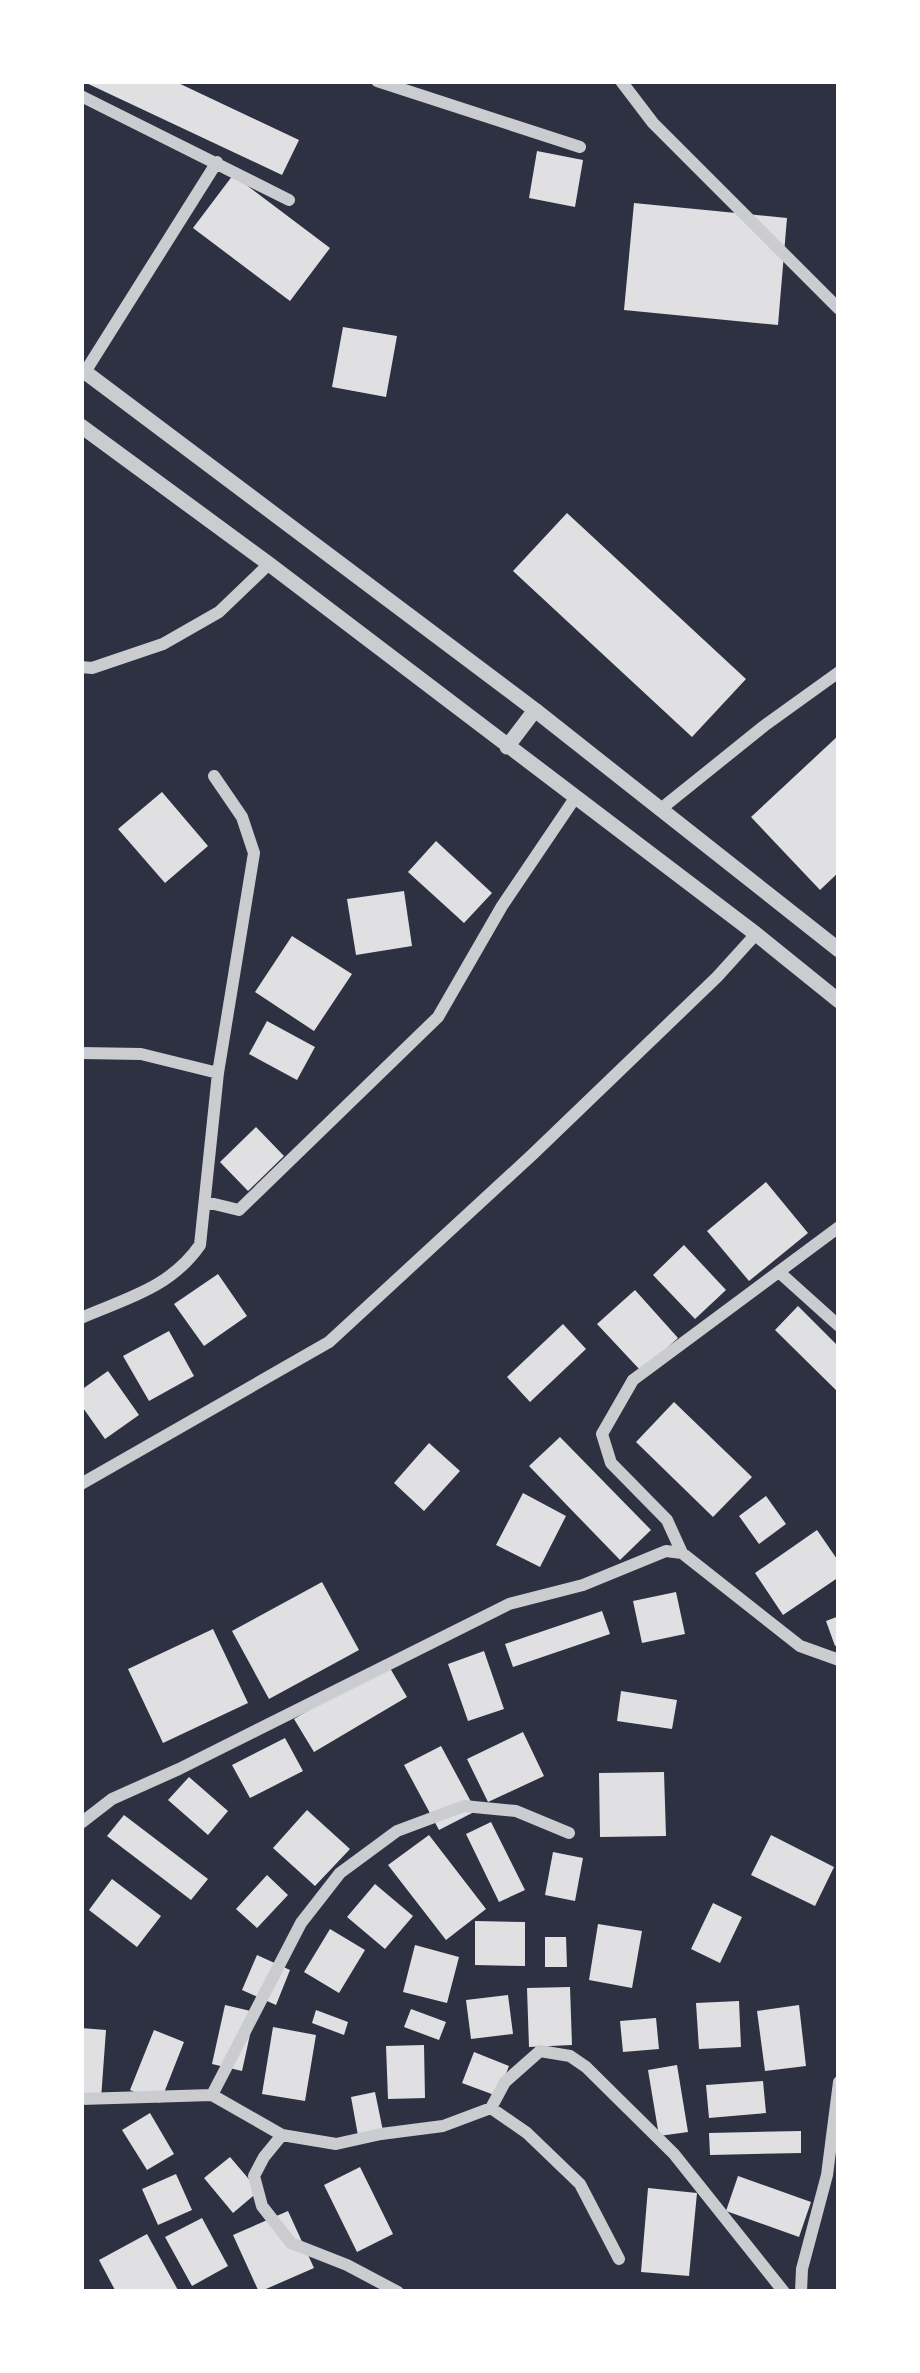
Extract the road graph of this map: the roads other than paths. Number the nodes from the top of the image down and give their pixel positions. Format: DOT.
graph roads {
  1 [pos="376,81"];
  2 [pos="620,81"];
  3 [pos="81,96"];
  4 [pos="580,147"];
  5 [pos="217,162"];
  6 [pos="289,200"];
  7 [pos="839,309"];
  8 [pos="83,370"];
  9 [pos="81,426"];
  10 [pos="269,564"];
  11 [pos="81,667"];
  12 [pos="839,672"];
  13 [pos="535,710"];
  14 [pos="507,747"];
  15 [pos="214,776"];
  16 [pos="575,798"];
  17 [pos="662,808"];
  18 [pos="756,934"];
  19 [pos="839,950"];
  20 [pos="839,1001"];
  21 [pos="81,1053"];
  22 [pos="218,1073"];
  23 [pos="206,1202"];
  24 [pos="839,1227"];
  25 [pos="779,1272"];
  26 [pos="81,1318"];
  27 [pos="839,1326"];
  28 [pos="81,1484"];
  29 [pos="682,1553"];
  30 [pos="839,1660"];
  31 [pos="81,1822"];
  32 [pos="568,1833"];
  33 [pos="839,2082"];
  34 [pos="212,2095"];
  35 [pos="81,2098"];
  36 [pos="490,2108"];
  37 [pos="282,2135"];
  38 [pos="619,2259"];
  39 [pos="398,2292"];
  40 [pos="784,2292"];
  41 [pos="801,2292"];
  1 -- 4 [label="street"];
  2 -- 7 [label="street"];
  3 -- 5 [label="street"];
  5 -- 6 [label="street"];
  5 -- 8 [label="street"];
  8 -- 13 [label="street"];
  9 -- 10 [label="street"];
  10 -- 11 [label="street"];
  10 -- 14 [label="street"];
  12 -- 17 [label="street"];
  13 -- 14 [label="street"];
  13 -- 17 [label="street"];
  14 -- 16 [label="street"];
  15 -- 22 [label="street"];
  16 -- 18 [label="street"];
  16 -- 23 [label="street"];
  17 -- 19 [label="street"];
  18 -- 20 [label="street"];
  18 -- 28 [label="street"];
  21 -- 22 [label="street"];
  22 -- 23 [label="street"];
  23 -- 26 [label="street"];
  24 -- 25 [label="street"];
  25 -- 27 [label="street"];
  25 -- 29 [label="street"];
  29 -- 30 [label="street"];
  29 -- 31 [label="street"];
  32 -- 34 [label="street"];
  33 -- 41 [label="street"];
  34 -- 35 [label="street"];
  34 -- 37 [label="street"];
  36 -- 37 [label="street"];
  36 -- 38 [label="street"];
  36 -- 40 [label="street"];
  37 -- 39 [label="street"];
}
